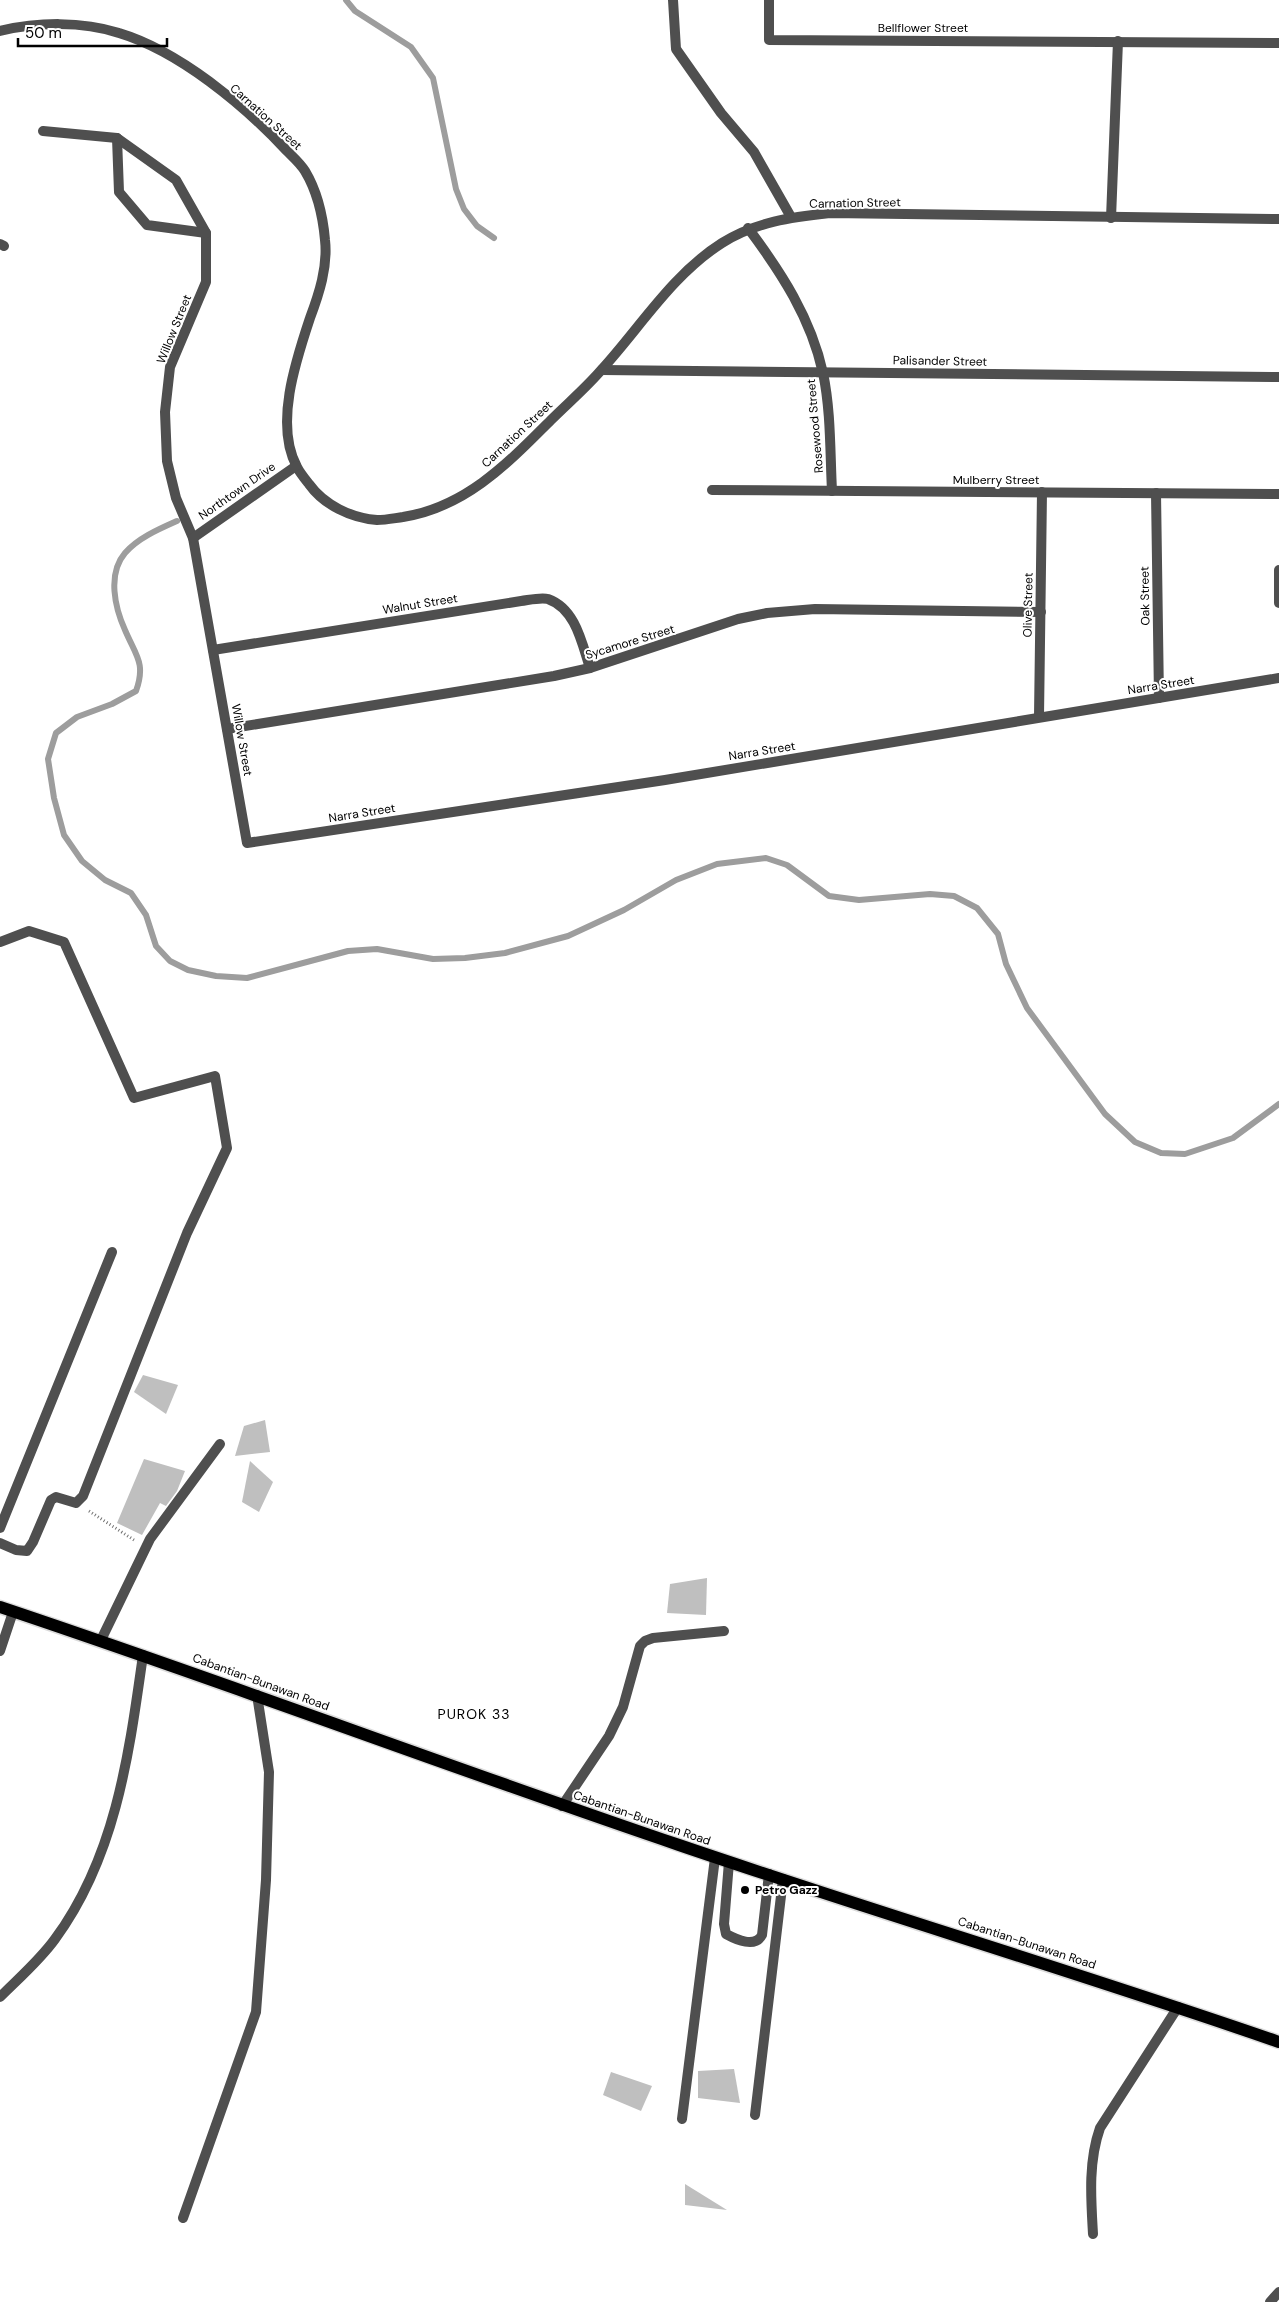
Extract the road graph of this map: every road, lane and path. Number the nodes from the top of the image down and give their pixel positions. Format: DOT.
graph roads {
  1 [pos="673,0"];
  2 [pos="769,0"];
  3 [pos="0,31"];
  4 [pos="1118,42"];
  5 [pos="1279,43"];
  6 [pos="43,131"];
  7 [pos="117,138"];
  8 [pos="791,217"];
  9 [pos="1111,218"];
  10 [pos="1279,219"];
  11 [pos="748,228"];
  12 [pos="206,233"];
  13 [pos="602,370"];
  14 [pos="823,372"];
  15 [pos="1279,377"];
  16 [pos="296,466"];
  17 [pos="712,490"];
  18 [pos="832,491"];
  19 [pos="1042,492"];
  20 [pos="1156,493"];
  21 [pos="1279,494"];
  22 [pos="193,538"];
  23 [pos="1279,570"];
  24 [pos="1279,603"];
  25 [pos="1041,612"];
  26 [pos="213,650"];
  27 [pos="590,668"];
  28 [pos="1279,678"];
  29 [pos="1159,698"];
  30 [pos="1039,717"];
  31 [pos="227,729"];
  32 [pos="247,843"];
  33 [pos="0,942"];
  34 [pos="112,1252"];
  35 [pos="220,1444"];
  36 [pos="76,1503"];
  37 [pos="0,1528"];
  38 [pos="0,1543"];
  39 [pos="146,1547"];
  40 [pos="0,1607"];
  41 [pos="14,1612"];
  42 [pos="724,1631"];
  43 [pos="101,1640"];
  44 [pos="0,1651"];
  45 [pos="144,1655"];
  46 [pos="257,1695"];
  47 [pos="562,1806"];
  48 [pos="715,1858"];
  49 [pos="729,1862"];
  50 [pos="769,1874"];
  51 [pos="783,1879"];
  52 [pos="0,1997"];
  53 [pos="1178,2007"];
  54 [pos="1279,2042"];
  55 [pos="755,2115"];
  56 [pos="682,2119"];
  57 [pos="184,2218"];
  58 [pos="1093,2234"];
  59 [pos="1279,2292"];
  60 [pos="1270,2302"];
  1 -- 8 [label="street"];
  2 -- 4 [label="street, Bellflower Street"];
  3 -- 16 [label="street, Carnation Street"];
  4 -- 5 [label="street, Bellflower Street"];
  4 -- 9 [label="street"];
  6 -- 7 [label="street"];
  7 -- 12 [label="street, Willow Street"];
  7 -- 12 [label="street"];
  8 -- 9 [label="street, Carnation Street"];
  8 -- 11 [label="street, Carnation Street"];
  9 -- 10 [label="street, Carnation Street"];
  11 -- 13 [label="street, Carnation Street"];
  11 -- 14 [label="street, Rosewood Street"];
  12 -- 22 [label="street, Willow Street"];
  13 -- 14 [label="street, Palisander Street"];
  13 -- 16 [label="street, Carnation Street"];
  14 -- 15 [label="street, Palisander Street"];
  14 -- 18 [label="street, Rosewood Street"];
  16 -- 22 [label="street, Northtown Drive"];
  17 -- 18 [label="street, Mulberry Street"];
  18 -- 19 [label="street, Mulberry Street"];
  19 -- 20 [label="street, Mulberry Street"];
  19 -- 25 [label="street, Olive Street"];
  20 -- 21 [label="street, Mulberry Street"];
  20 -- 29 [label="street, Oak Street"];
  22 -- 26 [label="street, Willow Street"];
  23 -- 24 [label="street"];
  25 -- 27 [label="street, Sycamore Street"];
  25 -- 30 [label="street, Olive Street"];
  26 -- 27 [label="street, Walnut Street"];
  26 -- 31 [label="street, Willow Street"];
  27 -- 31 [label="street, Sycamore Street"];
  28 -- 29 [label="street, Narra Street"];
  29 -- 30 [label="street, Narra Street"];
  30 -- 32 [label="street, Narra Street"];
  31 -- 32 [label="street, Willow Street"];
  33 -- 36 [label="street"];
  34 -- 37 [label="street"];
  35 -- 39 [label="street"];
  36 -- 38 [label="street"];
  36 -- 39 [label="path"];
  39 -- 43 [label="street"];
  40 -- 41 [label="main road, Cabantian-Bunawan Road"];
  41 -- 43 [label="main road, Cabantian-Bunawan Road"];
  41 -- 44 [label="street"];
  42 -- 47 [label="street"];
  43 -- 45 [label="main road, Cabantian-Bunawan Road"];
  45 -- 46 [label="main road, Cabantian-Bunawan Road"];
  45 -- 52 [label="street"];
  46 -- 47 [label="main road, Cabantian-Bunawan Road"];
  46 -- 57 [label="street"];
  47 -- 48 [label="main road, Cabantian-Bunawan Road"];
  48 -- 49 [label="main road, Cabantian-Bunawan Road"];
  48 -- 56 [label="street"];
  49 -- 50 [label="main road, Cabantian-Bunawan Road"];
  49 -- 50 [label="street"];
  50 -- 51 [label="main road, Cabantian-Bunawan Road"];
  51 -- 53 [label="main road, Cabantian-Bunawan Road"];
  51 -- 55 [label="street"];
  53 -- 54 [label="main road, Cabantian-Bunawan Road"];
  53 -- 58 [label="street"];
  59 -- 60 [label="street"];
}
